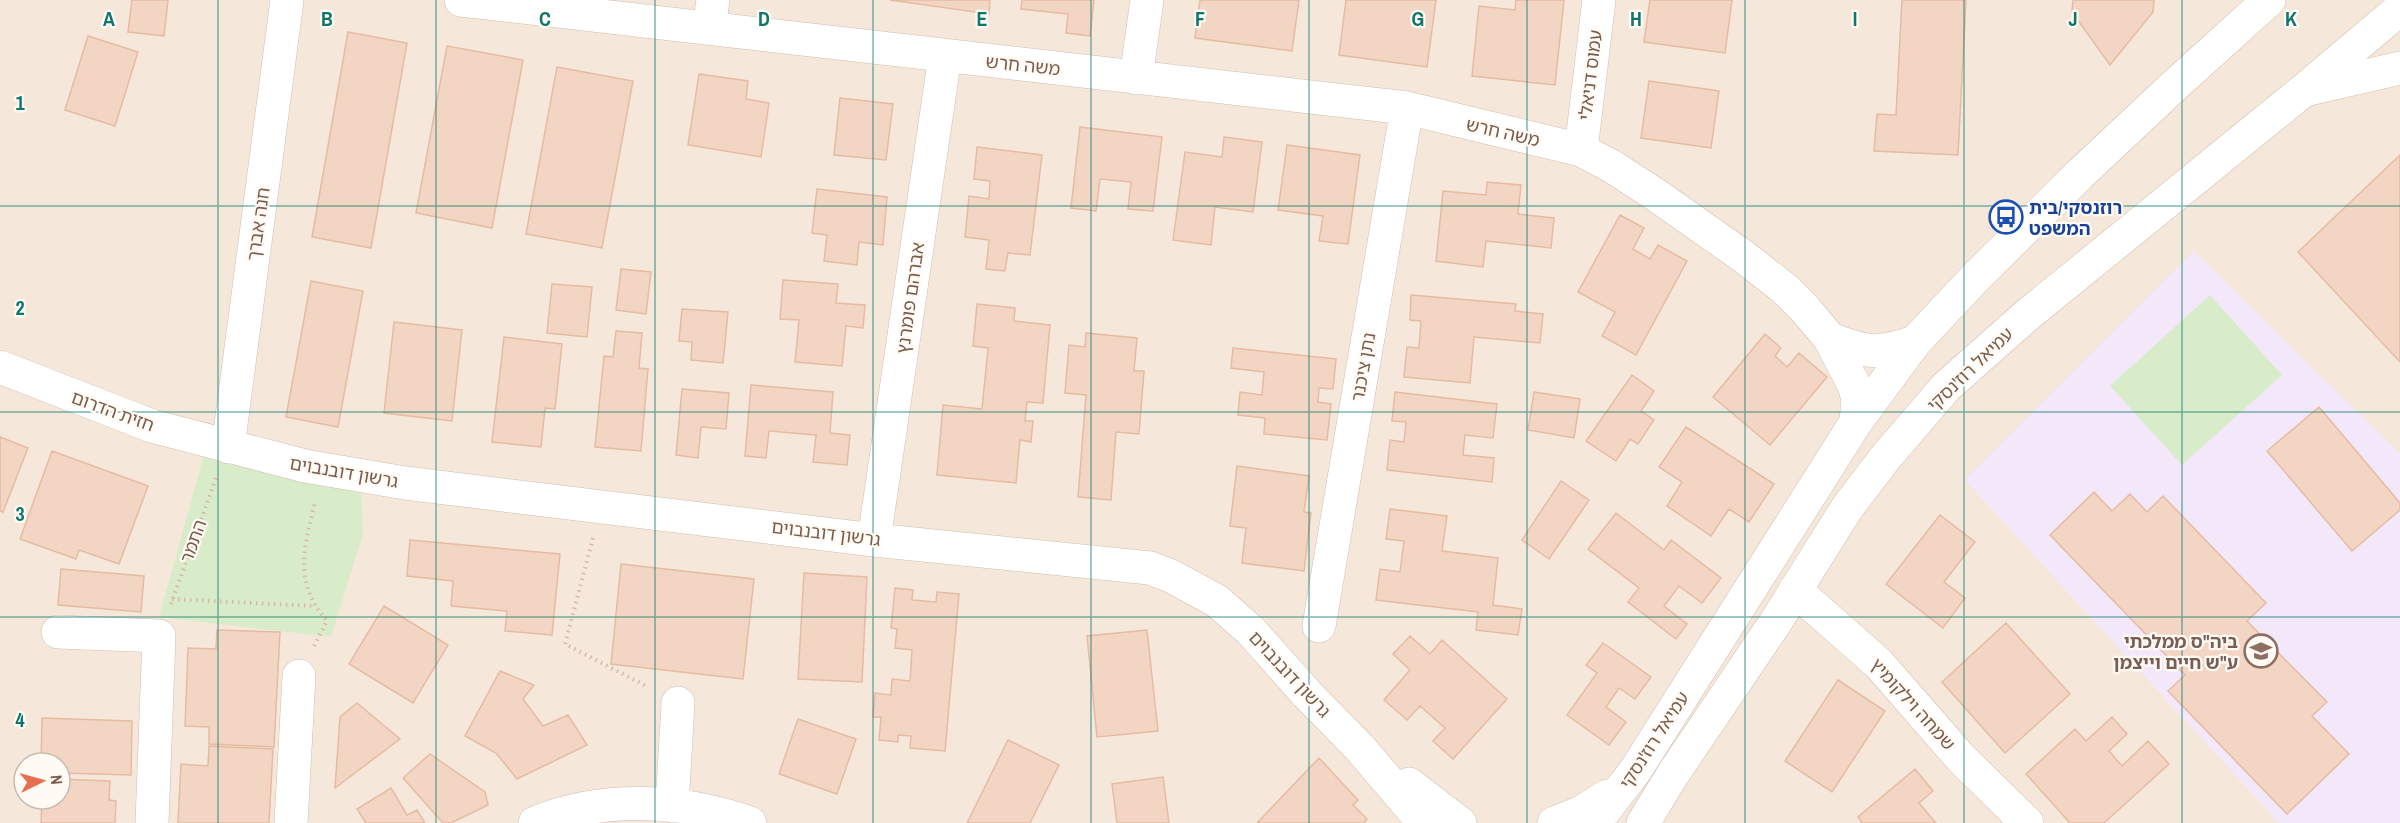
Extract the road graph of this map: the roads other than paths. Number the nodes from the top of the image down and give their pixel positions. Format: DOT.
graph roads {
  1 [pos="287,0"];
  2 [pos="461,0"];
  3 [pos="1147,0"];
  4 [pos="1599,0"];
  5 [pos="2266,1"];
  6 [pos="2400,9"];
  7 [pos="711,14"];
  8 [pos="945,56"];
  9 [pos="2400,68"];
  10 [pos="1137,78"];
  11 [pos="2304,90"];
  12 [pos="1407,108"];
  13 [pos="1581,150"];
  14 [pos="1830,339"];
  15 [pos="1915,342"];
  16 [pos="0,367"];
  17 [pos="1856,422"];
  18 [pos="228,447"];
  19 [pos="874,540"];
  20 [pos="1795,590"];
  21 [pos="1319,626"];
  22 [pos="58,632"];
  23 [pos="299,676"];
  24 [pos="678,703"];
  25 [pos="1359,747"];
  26 [pos="1635,771"];
  27 [pos="672,806"];
  28 [pos="1423,822"];
  29 [pos="152,823"];
  30 [pos="291,823"];
  31 [pos="536,823"];
  32 [pos="750,823"];
  33 [pos="1460,823"];
  34 [pos="1554,823"];
  35 [pos="1592,823"];
  36 [pos="1643,823"];
  37 [pos="2027,823"];
  1 -- 18 [label="street, חנה אברך"];
  2 -- 7 [label="street, משה חרש"];
  3 -- 10 [label="street"];
  4 -- 13 [label="street, עמוס דניאלי"];
  5 -- 15 [label="street, עמיאל רוז'נסקי"];
  6 -- 11 [label="street, עמיאל רוז'נסקי"];
  7 -- 8 [label="street, משה חרש"];
  8 -- 10 [label="street, משה חרש"];
  8 -- 19 [label="street, אברהם פומרנץ"];
  9 -- 11 [label="street"];
  10 -- 12 [label="street, משה חרש"];
  11 -- 20 [label="street, עמיאל רוז'נסקי"];
  12 -- 13 [label="street, משה חרש"];
  12 -- 21 [label="street, נתן ציכנר"];
  13 -- 14 [label="street, משה חרש"];
  14 -- 15 [label="street"];
  14 -- 17 [label="street"];
  15 -- 17 [label="street, עמיאל רוז'נסקי"];
  16 -- 18 [label="street, חזית הדרום"];
  17 -- 26 [label="street, עמיאל רוז'נסקי"];
  18 -- 19 [label="street, גרשון דובנבוים"];
  19 -- 25 [label="street, גרשון דובנבוים"];
  20 -- 36 [label="street, עמיאל רוז'נסקי"];
  20 -- 37 [label="street, שמחה וילקומיץ"];
  22 -- 29 [label="street"];
  23 -- 30 [label="street"];
  24 -- 27 [label="street"];
  25 -- 28 [label="street, גרשון דובנבוים"];
  25 -- 33 [label="street, גרשון דובנבוים"];
  26 -- 34 [label="street"];
  26 -- 35 [label="street, עמיאל רוז'נסקי"];
  27 -- 31 [label="street"];
  27 -- 32 [label="street"];
}
